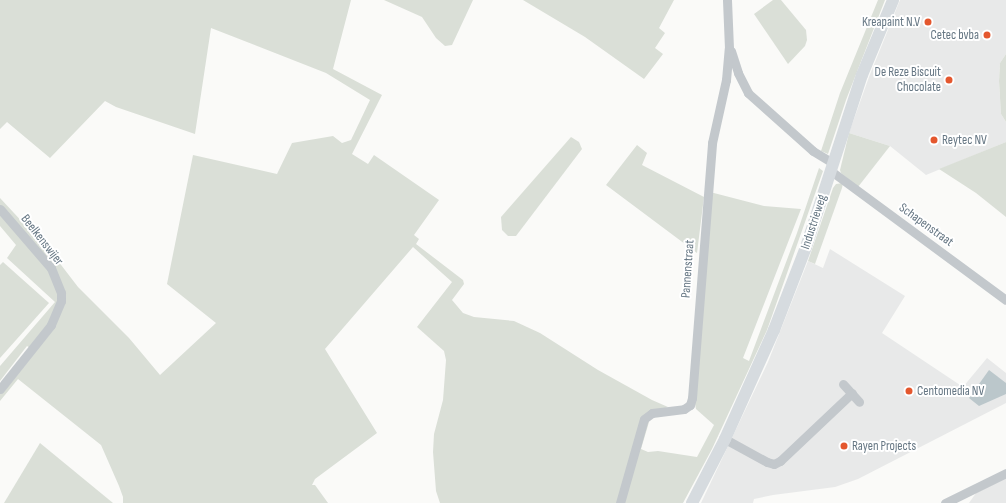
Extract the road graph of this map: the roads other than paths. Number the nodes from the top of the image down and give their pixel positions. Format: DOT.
graph roads {
  1 [pos="727,0"];
  2 [pos="893,0"];
  3 [pos="729,48"];
  4 [pos="832,167"];
  5 [pos="0,209"];
  6 [pos="1006,300"];
  7 [pos="843,384"];
  8 [pos="0,389"];
  9 [pos="852,393"];
  10 [pos="859,402"];
  11 [pos="725,439"];
  12 [pos="1006,473"];
  13 [pos="958,500"];
  14 [pos="620,503"];
  15 [pos="692,503"];
  16 [pos="945,503"];
  1 -- 3 [label="street, Pannenstraat"];
  2 -- 4 [label="main road, Industrieweg"];
  3 -- 4 [label="street, Schapenstraat"];
  3 -- 14 [label="street, Pannenstraat"];
  4 -- 6 [label="street, Schapenstraat"];
  4 -- 11 [label="main road, Industrieweg"];
  5 -- 8 [label="street, Beelkenswijer"];
  7 -- 9 [label="street"];
  9 -- 10 [label="street"];
  9 -- 11 [label="street"];
  11 -- 15 [label="main road, Industrieweg"];
  12 -- 13 [label="street"];
  13 -- 16 [label="street"];
}
